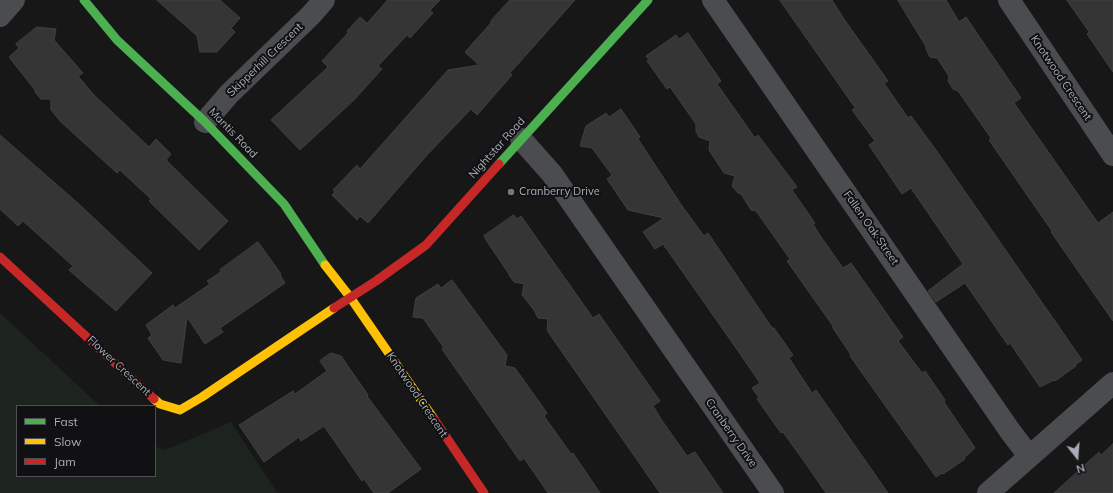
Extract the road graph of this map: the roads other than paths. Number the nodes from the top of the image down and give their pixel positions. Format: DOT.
graph roads {
  1 [pos="14,0"];
  2 [pos="84,0"];
  3 [pos="324,0"];
  4 [pos="648,0"];
  5 [pos="713,0"];
  6 [pos="1009,0"];
  7 [pos="0,16"];
  8 [pos="206,122"];
  9 [pos="521,139"];
  10 [pos="1113,155"];
  11 [pos="0,257"];
  12 [pos="350,297"];
  13 [pos="1113,383"];
  14 [pos="1029,456"];
  15 [pos="484,493"];
  16 [pos="773,493"];
  17 [pos="988,493"];
  1 -- 7 [label="street"];
  2 -- 8 [label="street, Mantis Road"];
  3 -- 8 [label="street, Skipperhill Crescent"];
  4 -- 9 [label="street, Nightstar Road"];
  5 -- 14 [label="street, Fallen Oak Street"];
  6 -- 10 [label="street, Knotwood Crescent"];
  8 -- 12 [label="street, Mantis Road"];
  9 -- 12 [label="street, Nightstar Road"];
  9 -- 16 [label="street, Cranberry Drive"];
  11 -- 12 [label="street, Flower Crescent"];
  12 -- 15 [label="street, Knotwood Crescent"];
  13 -- 14 [label="street"];
  14 -- 17 [label="street"];
}
